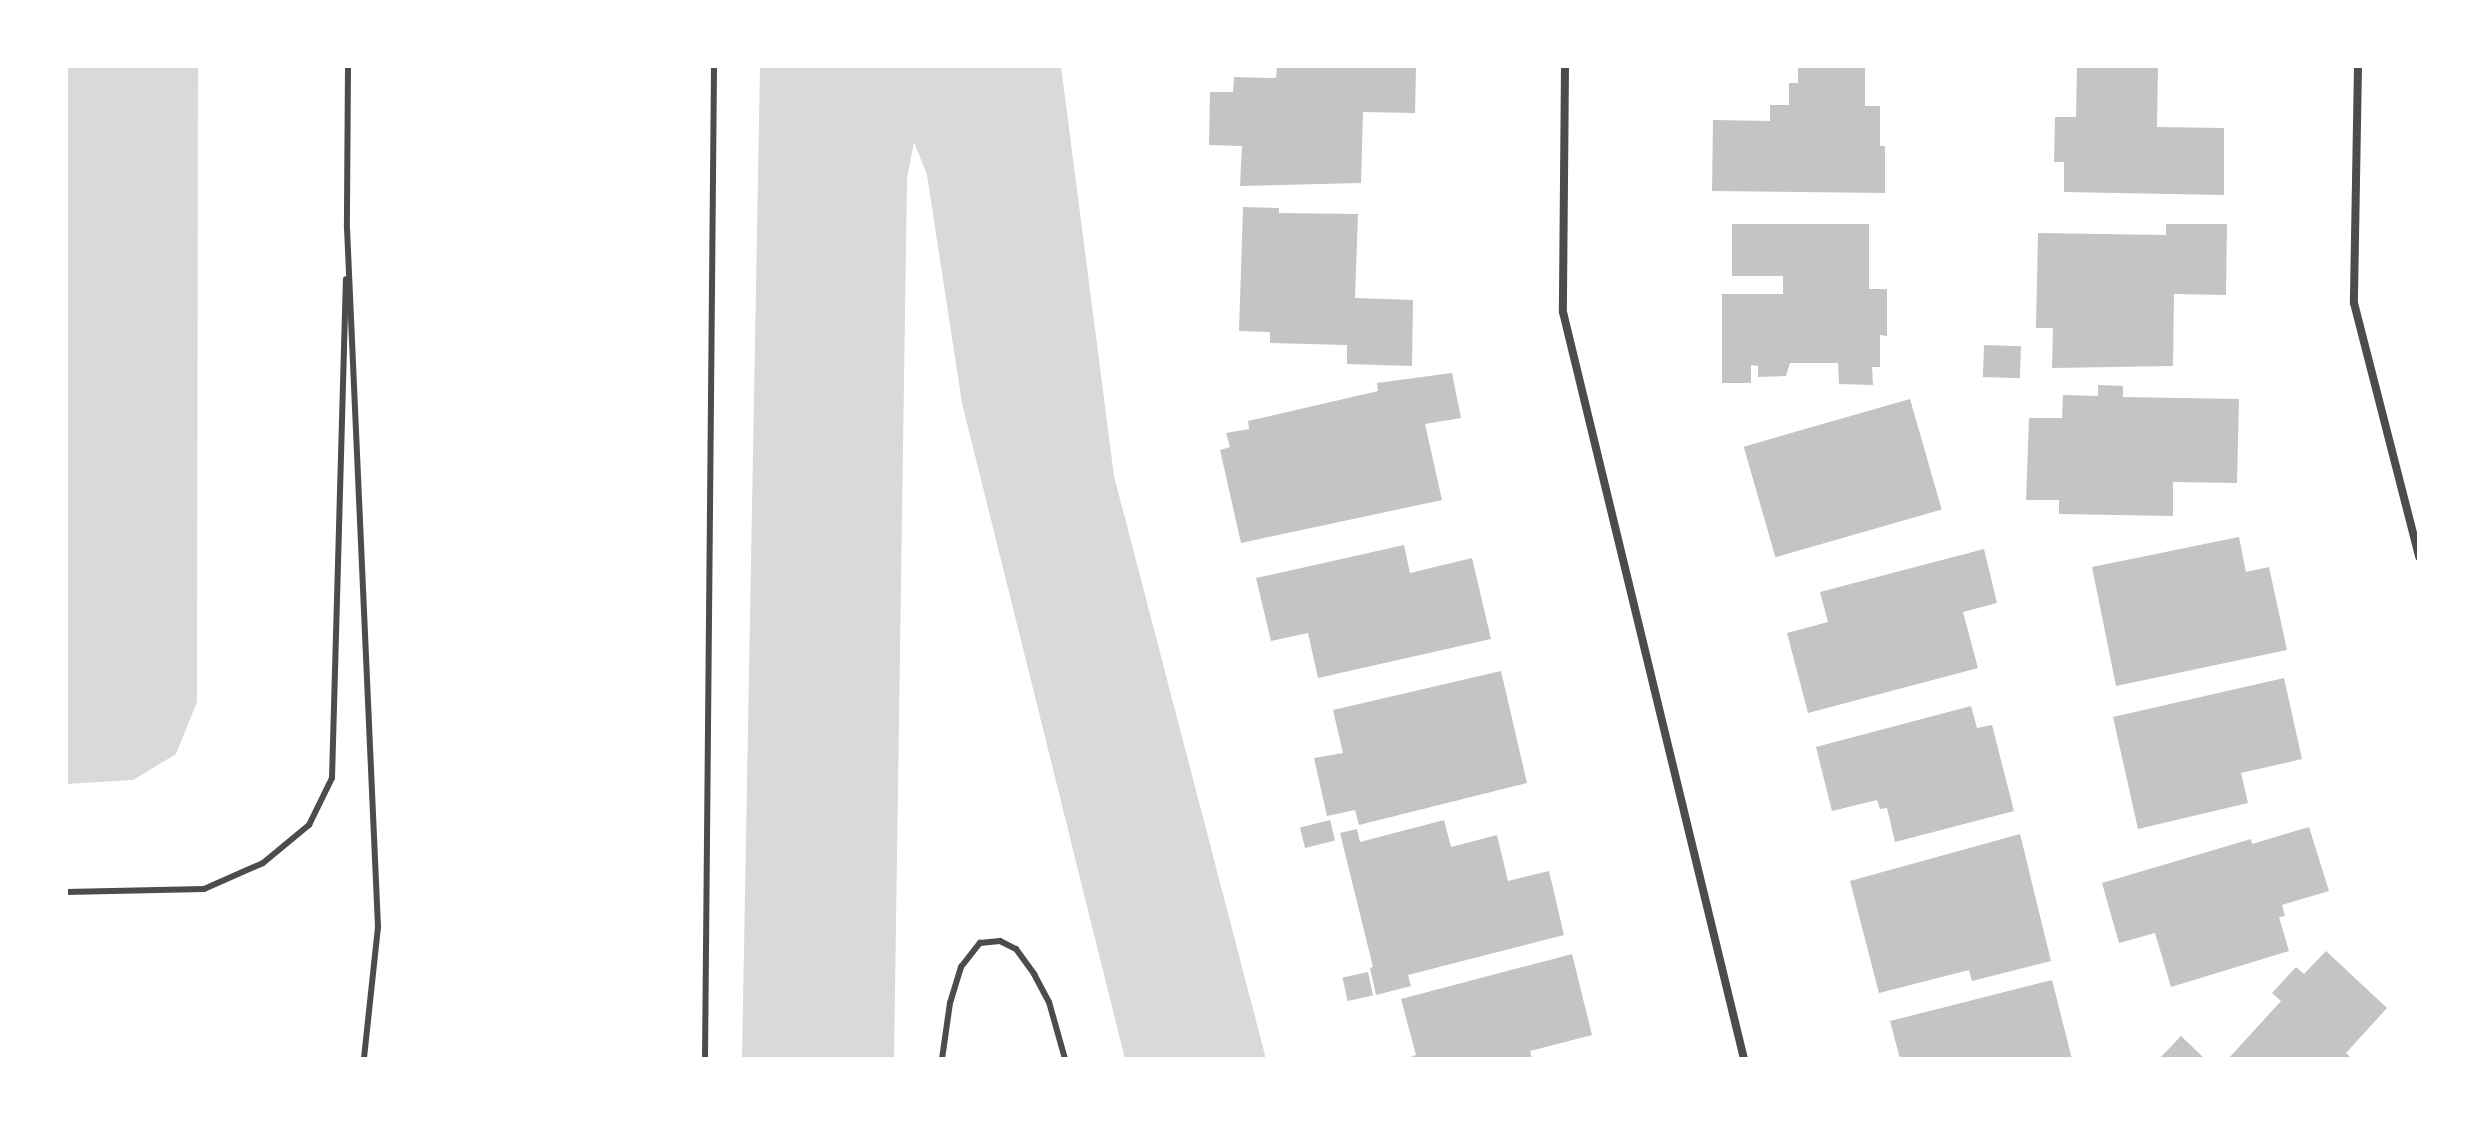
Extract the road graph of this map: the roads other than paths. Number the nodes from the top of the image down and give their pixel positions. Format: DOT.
graph roads {
  1 [pos="348,66"];
  2 [pos="714,66"];
  3 [pos="1565,66"];
  4 [pos="2358,66"];
  5 [pos="347,228"];
  6 [pos="2419,557"];
  7 [pos="66,892"];
  8 [pos="364,1059"];
  9 [pos="705,1059"];
  10 [pos="942,1059"];
  11 [pos="1065,1059"];
  12 [pos="1744,1059"];
  1 -- 5 [label="lane"];
  2 -- 9 [label="lane"];
  3 -- 12 [label="street"];
  4 -- 6 [label="street"];
  5 -- 7 [label="lane"];
  5 -- 8 [label="lane"];
  10 -- 11 [label="lane"];
}
